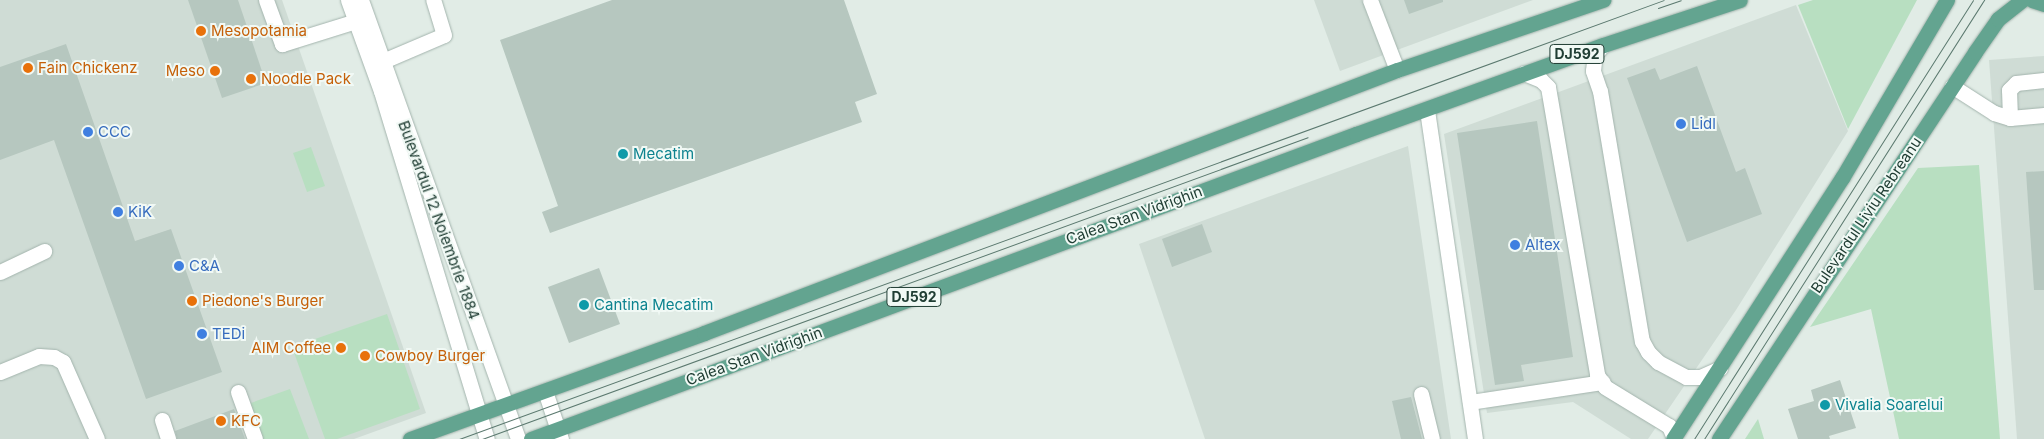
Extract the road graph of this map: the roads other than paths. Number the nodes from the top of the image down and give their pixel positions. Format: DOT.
graph roads {
  1 [pos="266,0"];
  2 [pos="348,0"];
  3 [pos="361,0"];
  4 [pos="433,0"];
  5 [pos="1370,0"];
  6 [pos="1603,0"];
  7 [pos="1740,0"];
  8 [pos="1947,0"];
  9 [pos="2022,0"];
  10 [pos="2032,0"];
  11 [pos="2044,4"];
  12 [pos="356,21"];
  13 [pos="1603,45"];
  14 [pos="383,61"];
  15 [pos="1397,70"];
  16 [pos="1524,73"];
  17 [pos="2044,80"];
  18 [pos="1952,86"];
  19 [pos="1427,110"];
  20 [pos="2044,115"];
  21 [pos="2010,118"];
  22 [pos="44,251"];
  23 [pos="0,272"];
  24 [pos="1720,368"];
  25 [pos="0,372"];
  26 [pos="1602,382"];
  27 [pos="545,391"];
  28 [pos="238,392"];
  29 [pos="1421,394"];
  30 [pos="1470,402"];
  31 [pos="505,405"];
  32 [pos="478,415"];
  33 [pos="162,420"];
  34 [pos="560,434"];
  35 [pos="1673,438"];
  36 [pos="96,439"];
  37 [pos="168,439"];
  38 [pos="255,439"];
  39 [pos="410,439"];
  40 [pos="487,439"];
  41 [pos="518,439"];
  42 [pos="531,439"];
  43 [pos="1432,439"];
  44 [pos="1475,439"];
  45 [pos="1720,439"];
  1 -- 12 [label="street"];
  2 -- 12 [label="street, Bulevardul 12 Noiembrie 1884"];
  3 -- 14 [label="street, Bulevardul 12 Noiembrie 1884"];
  4 -- 14 [label="street"];
  5 -- 15 [label="street"];
  6 -- 15 [label="main road, DJ592"];
  7 -- 13 [label="main road, Calea Stan Vidrighin / DJ592"];
  8 -- 24 [label="main road"];
  9 -- 18 [label="main road, Bulevardul Liviu Rebreanu"];
  10 -- 11 [label="main road"];
  12 -- 32 [label="street, Bulevardul 12 Noiembrie 1884"];
  13 -- 16 [label="main road, Calea Stan Vidrighin / DJ592"];
  13 -- 24 [label="street"];
  14 -- 31 [label="street, Bulevardul 12 Noiembrie 1884"];
  15 -- 27 [label="main road, DJ592"];
  16 -- 19 [label="main road, Calea Stan Vidrighin / DJ592"];
  16 -- 26 [label="street"];
  17 -- 21 [label="street"];
  18 -- 21 [label="street"];
  18 -- 45 [label="main road, Bulevardul Liviu Rebreanu"];
  19 -- 30 [label="street"];
  19 -- 34 [label="main road, Calea Stan Vidrighin / DJ592"];
  20 -- 21 [label="street"];
  22 -- 23 [label="street"];
  24 -- 35 [label="main road"];
  25 -- 36 [label="street"];
  26 -- 30 [label="street"];
  26 -- 35 [label="street"];
  27 -- 31 [label="main road, DJ592"];
  27 -- 34 [label="street"];
  28 -- 38 [label="street"];
  29 -- 43 [label="street"];
  30 -- 44 [label="street"];
  31 -- 32 [label="main road, DJ592"];
  31 -- 41 [label="street, Bulevardul 12 Noiembrie 1884"];
  32 -- 39 [label="main road, DJ592"];
  32 -- 40 [label="street, Bulevardul 12 Noiembrie 1884"];
  33 -- 37 [label="street"];
  34 -- 42 [label="main road, Calea Stan Vidrighin / DJ592"];
}
